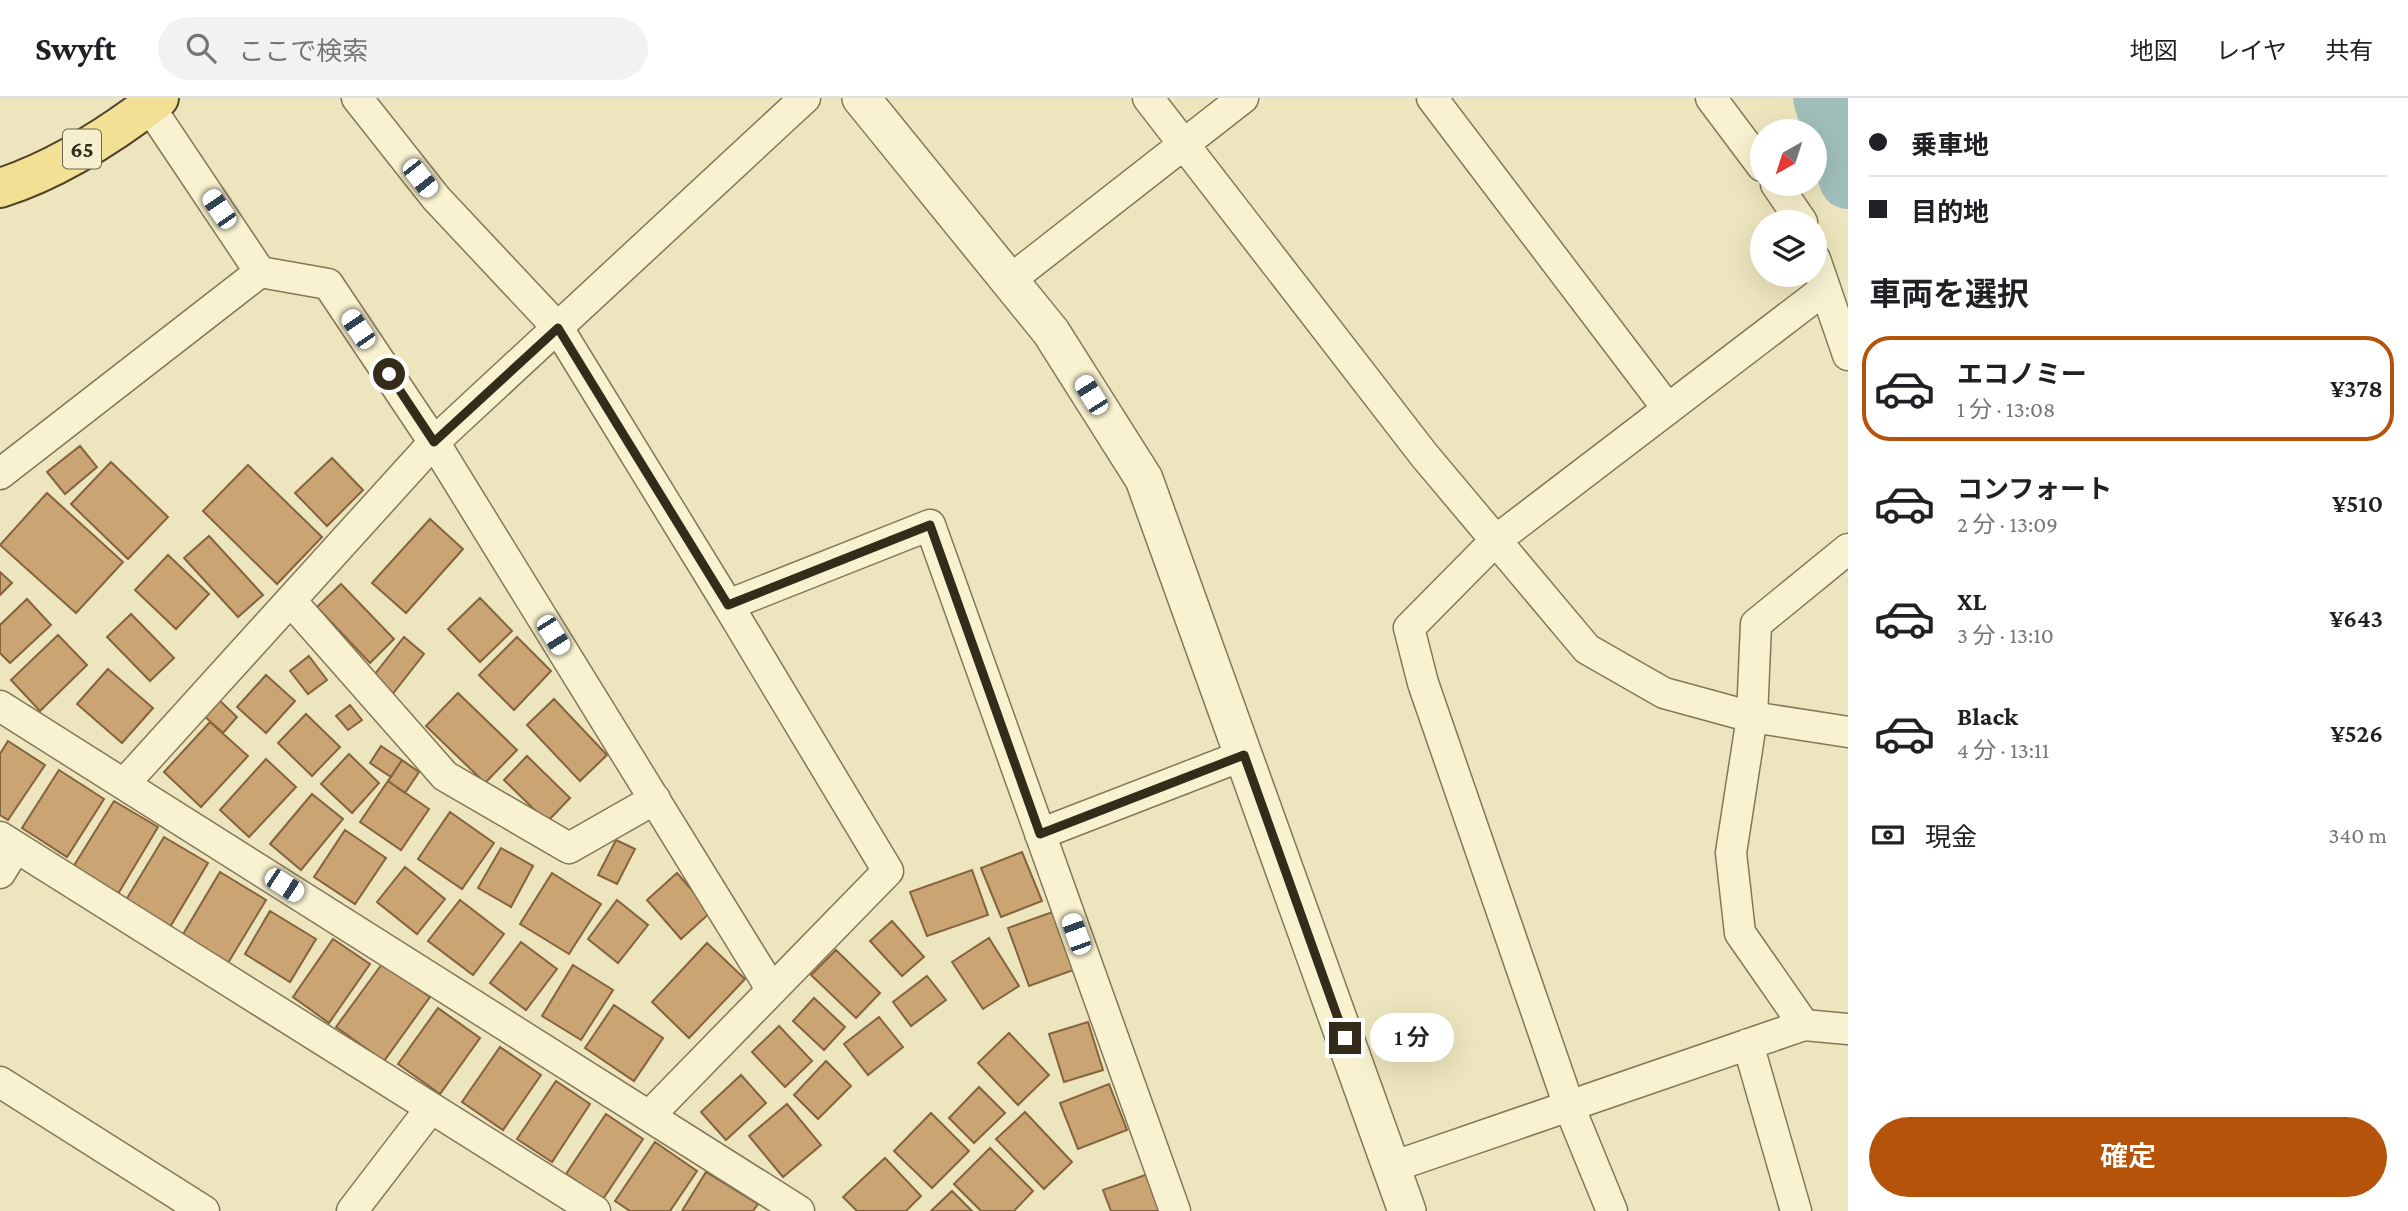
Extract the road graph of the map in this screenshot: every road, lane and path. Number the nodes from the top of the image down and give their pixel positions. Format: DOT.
graph roads {
  1 [pos="357,98"];
  2 [pos="805,98"];
  3 [pos="861,98"];
  4 [pos="1148,98"];
  5 [pos="1242,98"];
  6 [pos="1432,98"];
  7 [pos="1711,98"];
  8 [pos="154,102"];
  9 [pos="1184,144"];
  10 [pos="1750,150"];
  11 [pos="0,188"];
  12 [pos="260,272"];
  13 [pos="1010,280"];
  14 [pos="1825,289"];
  15 [pos="558,328"];
  16 [pos="1848,355"];
  17 [pos="1668,410"];
  18 [pos="434,442"];
  19 [pos="0,474"];
  20 [pos="1495,541"];
  21 [pos="1848,549"];
  22 [pos="290,601"];
  23 [pos="728,605"];
  24 [pos="0,706"];
  25 [pos="1752,717"];
  26 [pos="1848,732"];
  27 [pos="1244,755"];
  28 [pos="124,784"];
  29 [pos="655,799"];
  30 [pos="1040,834"];
  31 [pos="8,842"];
  32 [pos="0,873"];
  33 [pos="772,990"];
  34 [pos="1804,1025"];
  35 [pos="1848,1029"];
  36 [pos="1748,1044"];
  37 [pos="0,1082"];
  38 [pos="1569,1106"];
  39 [pos="431,1108"];
  40 [pos="649,1116"];
  41 [pos="1392,1167"];
  42 [pos="204,1211"];
  43 [pos="352,1211"];
  44 [pos="596,1211"];
  45 [pos="800,1211"];
  46 [pos="1175,1211"];
  47 [pos="1407,1211"];
  48 [pos="1612,1211"];
  49 [pos="1796,1211"];
  1 -- 15 [label="street"];
  2 -- 15 [label="street"];
  3 -- 13 [label="street"];
  4 -- 9 [label="street"];
  5 -- 9 [label="street"];
  6 -- 17 [label="street"];
  7 -- 10 [label="street"];
  8 -- 11 [label="main road, 65"];
  8 -- 12 [label="street"];
  9 -- 13 [label="street"];
  9 -- 20 [label="street"];
  12 -- 18 [label="street"];
  12 -- 19 [label="street"];
  13 -- 27 [label="street"];
  14 -- 16 [label="street"];
  14 -- 17 [label="street"];
  15 -- 18 [label="street"];
  15 -- 23 [label="street"];
  17 -- 20 [label="street"];
  18 -- 22 [label="street"];
  18 -- 29 [label="street"];
  20 -- 25 [label="street"];
  20 -- 38 [label="street"];
  21 -- 25 [label="street"];
  22 -- 28 [label="street"];
  22 -- 29 [label="street"];
  23 -- 30 [label="street"];
  23 -- 33 [label="street"];
  24 -- 28 [label="street"];
  25 -- 26 [label="street"];
  25 -- 34 [label="street"];
  27 -- 30 [label="street"];
  27 -- 41 [label="street"];
  28 -- 40 [label="street"];
  29 -- 33 [label="street"];
  30 -- 46 [label="street"];
  31 -- 32 [label="street"];
  31 -- 39 [label="street"];
  33 -- 40 [label="street"];
  34 -- 35 [label="street"];
  34 -- 36 [label="street"];
  36 -- 38 [label="street"];
  36 -- 49 [label="street"];
  37 -- 42 [label="street"];
  38 -- 41 [label="street"];
  38 -- 48 [label="street"];
  39 -- 43 [label="street"];
  39 -- 44 [label="street"];
  40 -- 45 [label="street"];
  41 -- 47 [label="street"];
}
